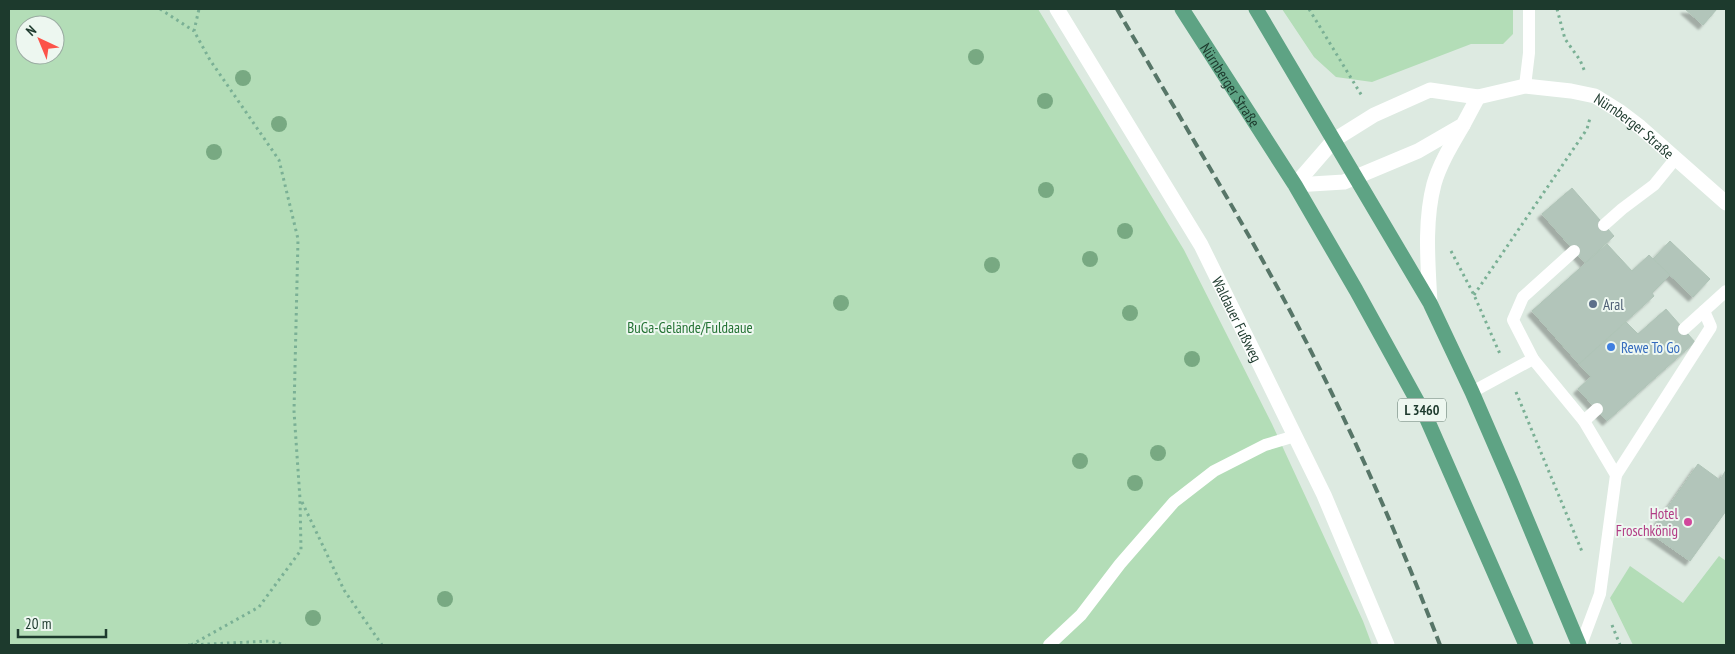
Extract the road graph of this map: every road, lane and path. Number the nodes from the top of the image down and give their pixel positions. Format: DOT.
graph roads {
  1 [pos="160,9"];
  2 [pos="199,9"];
  3 [pos="1057,9"];
  4 [pos="1182,9"];
  5 [pos="1256,9"];
  6 [pos="1309,9"];
  7 [pos="1529,9"];
  8 [pos="1557,9"];
  9 [pos="194,31"];
  10 [pos="1525,86"];
  11 [pos="1595,96"];
  12 [pos="1478,97"];
  13 [pos="1374,115"];
  14 [pos="1463,124"];
  15 [pos="1334,140"];
  16 [pos="1676,158"];
  17 [pos="1356,177"];
  18 [pos="1294,185"];
  19 [pos="1726,203"];
  20 [pos="1604,225"];
  21 [pos="1574,251"];
  22 [pos="1726,291"];
  23 [pos="1430,303"];
  24 [pos="1704,311"];
  25 [pos="1684,329"];
  26 [pos="1533,359"];
  27 [pos="1508,373"];
  28 [pos="1472,392"];
  29 [pos="1597,409"];
  30 [pos="1584,421"];
  31 [pos="1295,436"];
  32 [pos="1616,475"];
  33 [pos="300,499"];
  34 [pos="1585,557"];
  35 [pos="1600,594"];
  36 [pos="190,645"];
  37 [pos="285,645"];
  38 [pos="382,645"];
  39 [pos="1049,645"];
  40 [pos="1387,645"];
  41 [pos="1526,645"];
  42 [pos="1580,645"];
  43 [pos="1620,645"];
  1 -- 9 [label="path"];
  2 -- 9 [label="path"];
  3 -- 31 [label="street, Waldauer Fußweg"];
  4 -- 18 [label="main road, Nürnberger Straße / L 3460"];
  5 -- 15 [label="main road"];
  6 -- 13 [label="path"];
  7 -- 10 [label="lane"];
  8 -- 11 [label="path"];
  9 -- 33 [label="path"];
  10 -- 11 [label="street, Nürnberger Straße"];
  10 -- 12 [label="street, Nürnberger Straße"];
  11 -- 16 [label="street, Nürnberger Straße"];
  11 -- 27 [label="path"];
  12 -- 13 [label="street, Nürnberger Straße"];
  12 -- 14 [label="street"];
  13 -- 15 [label="street, Nürnberger Straße"];
  14 -- 17 [label="street"];
  14 -- 23 [label="street"];
  15 -- 17 [label="main road"];
  15 -- 18 [label="street, Nürnberger Straße"];
  16 -- 19 [label="street, Nürnberger Straße"];
  16 -- 20 [label="lane"];
  17 -- 18 [label="street"];
  17 -- 23 [label="main road"];
  18 -- 41 [label="main road, L 3460"];
  21 -- 26 [label="lane"];
  22 -- 24 [label="lane"];
  23 -- 28 [label="main road"];
  24 -- 25 [label="lane"];
  24 -- 32 [label="lane"];
  26 -- 27 [label="lane"];
  26 -- 30 [label="lane"];
  27 -- 28 [label="lane"];
  27 -- 34 [label="path"];
  28 -- 42 [label="main road"];
  29 -- 30 [label="lane"];
  30 -- 32 [label="lane"];
  31 -- 39 [label="lane"];
  31 -- 40 [label="street, Waldauer Fußweg"];
  32 -- 35 [label="lane"];
  33 -- 36 [label="path"];
  33 -- 38 [label="path"];
  35 -- 42 [label="lane"];
  35 -- 43 [label="path"];
  36 -- 37 [label="path"];
}
